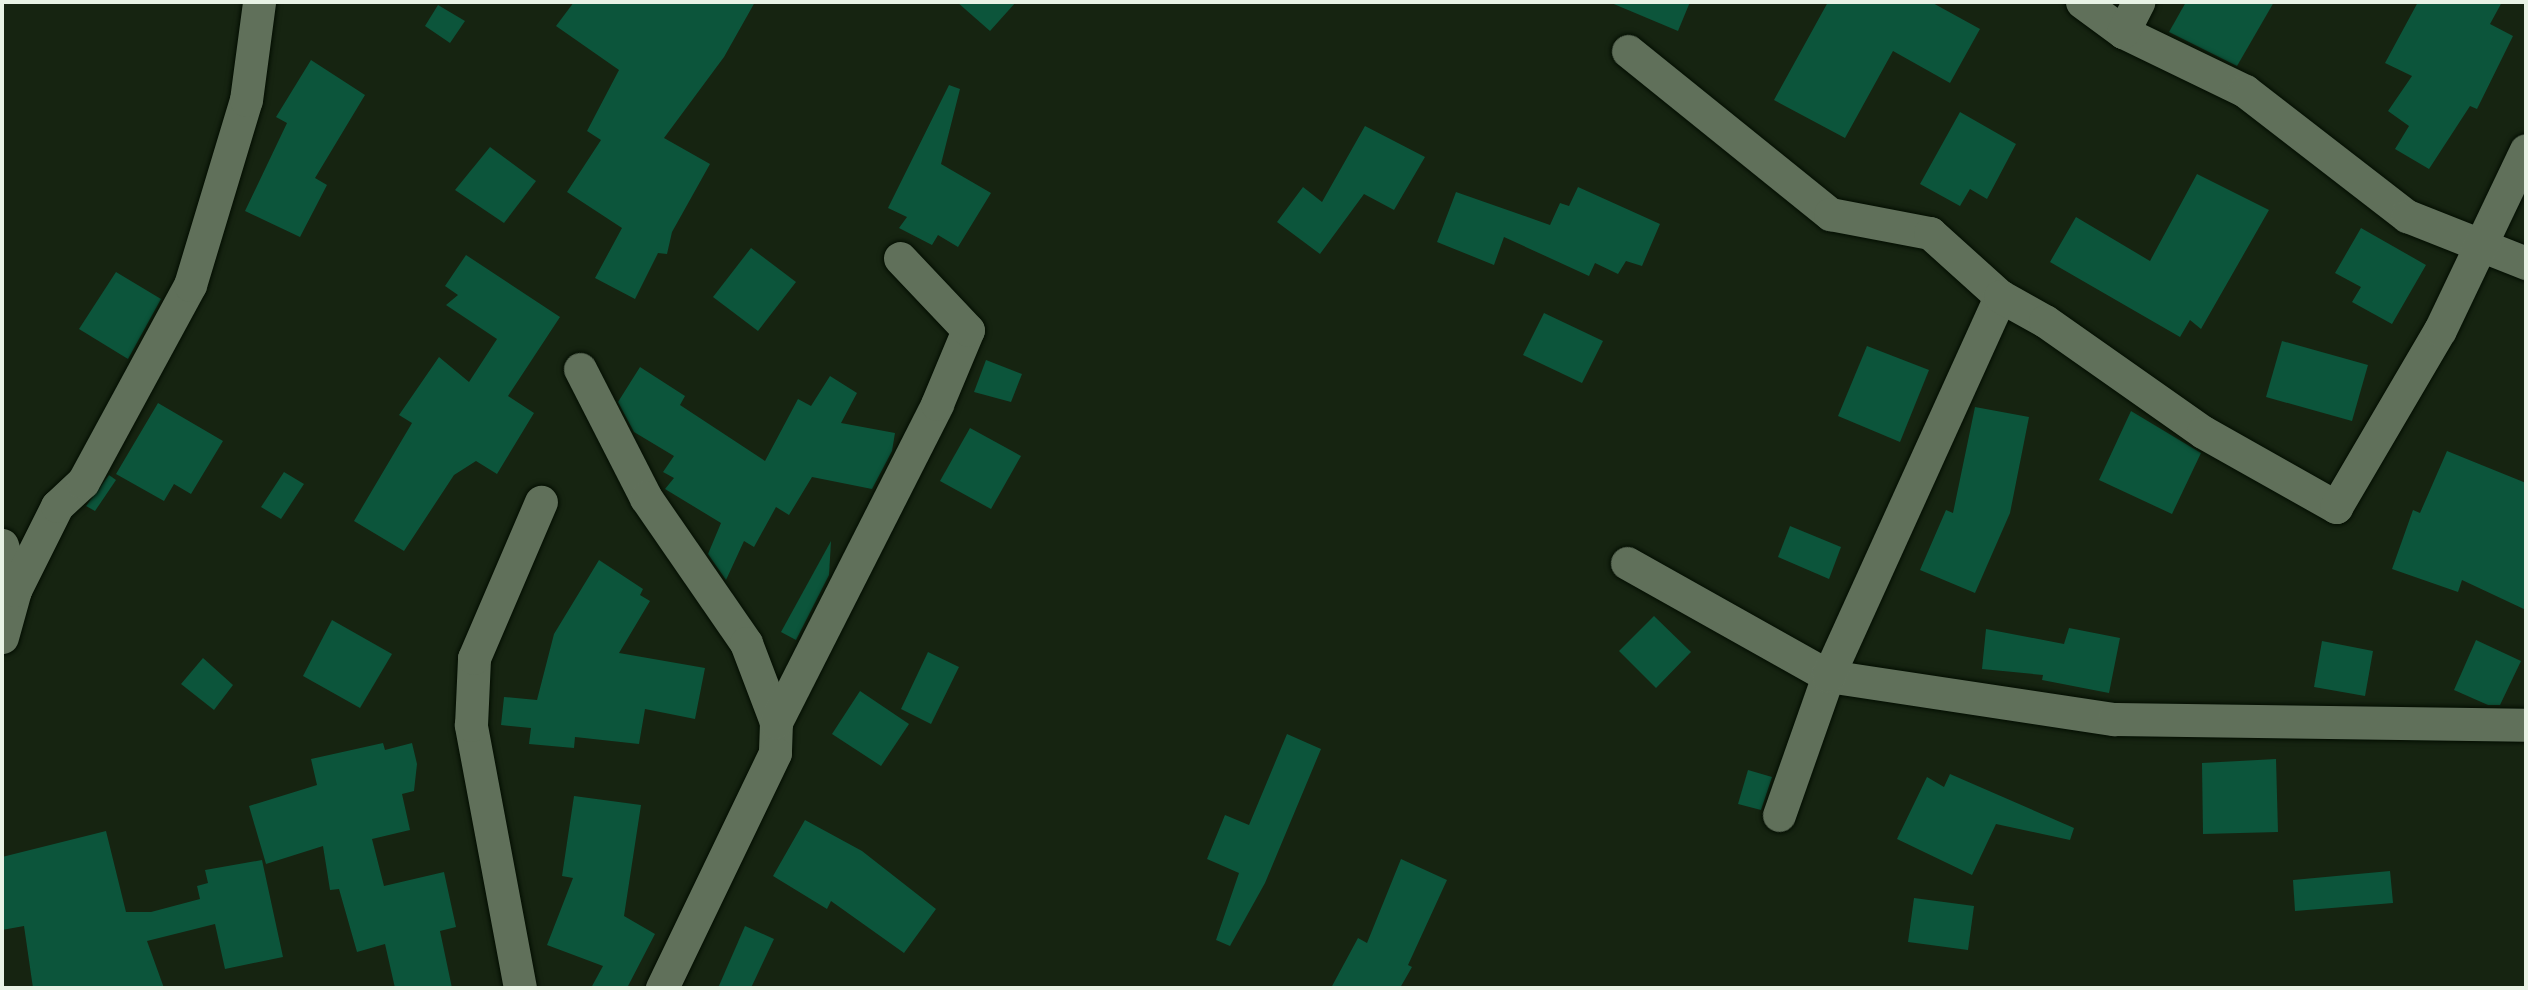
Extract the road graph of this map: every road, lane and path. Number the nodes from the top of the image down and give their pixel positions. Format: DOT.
graph roads {
  1 [pos="259,2"];
  2 [pos="2082,2"];
  3 [pos="2138,2"];
  4 [pos="2123,32"];
  5 [pos="1628,51"];
  6 [pos="2526,150"];
  7 [pos="2479,248"];
  8 [pos="900,258"];
  9 [pos="2526,263"];
  10 [pos="2000,296"];
  11 [pos="580,369"];
  12 [pos="541,502"];
  13 [pos="2,545"];
  14 [pos="1627,563"];
  15 [pos="15,590"];
  16 [pos="2,637"];
  17 [pos="1828,676"];
  18 [pos="776,722"];
  19 [pos="2526,725"];
  20 [pos="1779,815"];
  21 [pos="520,988"];
  22 [pos="662,988"];
  1 -- 15 [label="street"];
  2 -- 4 [label="street"];
  3 -- 4 [label="street"];
  4 -- 7 [label="street"];
  5 -- 10 [label="street"];
  6 -- 7 [label="street"];
  7 -- 9 [label="street"];
  7 -- 10 [label="street"];
  8 -- 18 [label="street"];
  10 -- 17 [label="street"];
  11 -- 18 [label="street"];
  12 -- 21 [label="street"];
  13 -- 15 [label="street"];
  14 -- 17 [label="street"];
  15 -- 16 [label="street"];
  17 -- 19 [label="street"];
  17 -- 20 [label="street"];
  18 -- 22 [label="street"];
}
